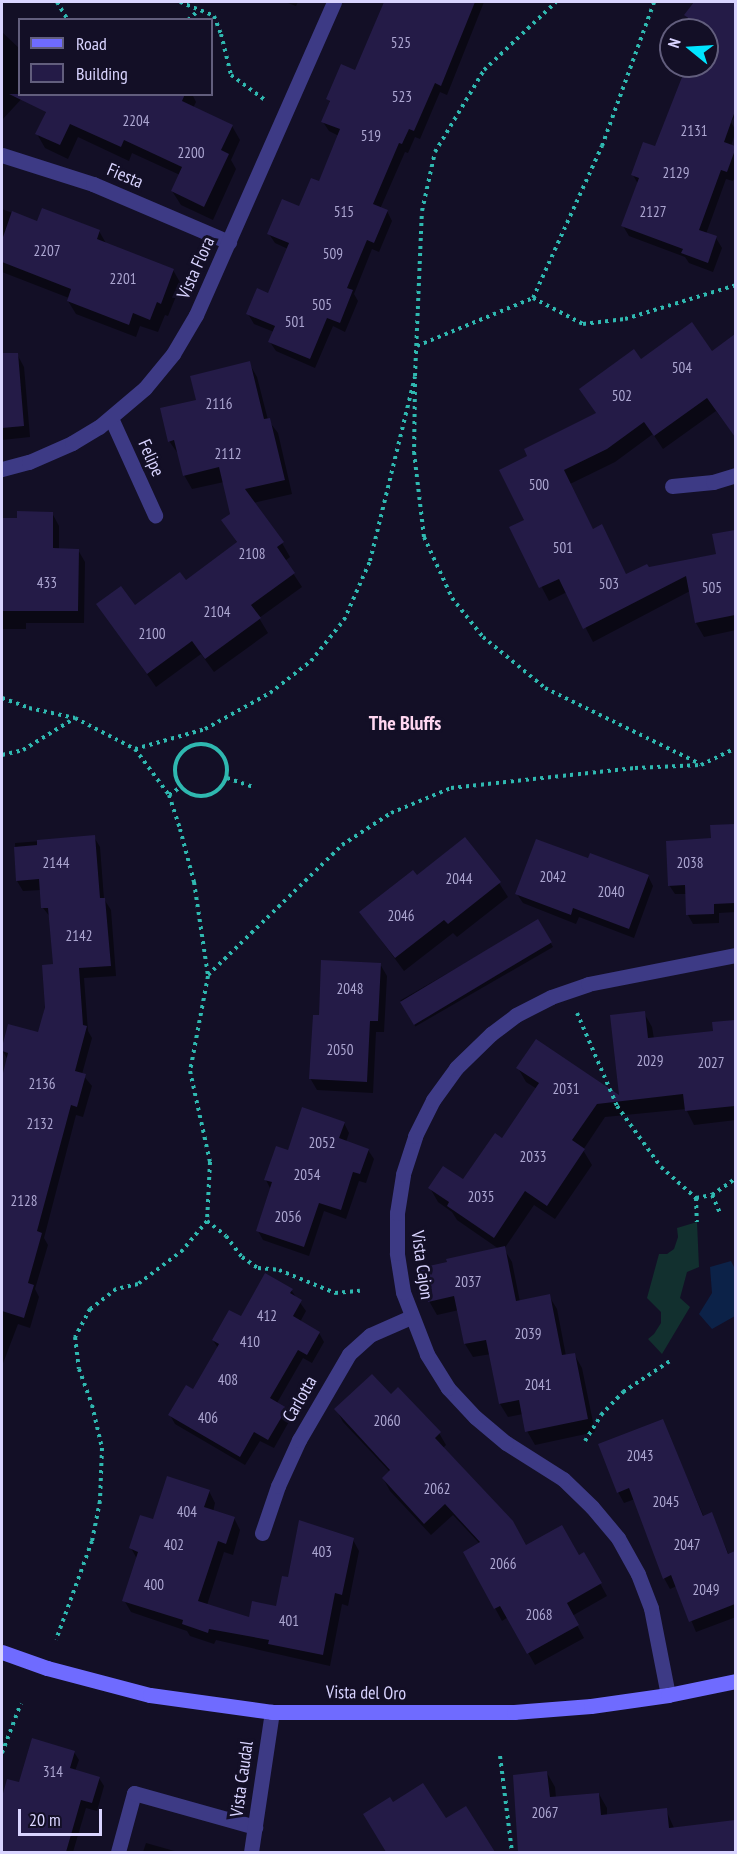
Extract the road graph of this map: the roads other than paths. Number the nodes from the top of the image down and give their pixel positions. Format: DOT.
graph roads {
  1 [pos="334,2"];
  2 [pos="2,155"];
  3 [pos="229,242"];
  4 [pos="111,418"];
  5 [pos="2,469"];
  6 [pos="735,475"];
  7 [pos="672,486"];
  8 [pos="156,515"];
  9 [pos="735,955"];
  10 [pos="411,1317"];
  11 [pos="262,1533"];
  12 [pos="2,1652"];
  13 [pos="735,1681"];
  14 [pos="668,1695"];
  15 [pos="272,1712"];
  16 [pos="255,1827"];
  17 [pos="118,1852"];
  18 [pos="251,1852"];
  1 -- 3 [label="street, Vista Flora"];
  2 -- 3 [label="street, Fiesta"];
  3 -- 4 [label="street, Vista Flora"];
  4 -- 5 [label="street, Vista Flora"];
  4 -- 8 [label="street, Felipe"];
  6 -- 7 [label="street"];
  9 -- 10 [label="street, Vista Cajon"];
  10 -- 11 [label="street, Carlotta"];
  10 -- 14 [label="street, Vista Cajon"];
  12 -- 15 [label="street, Vista del Oro"];
  13 -- 14 [label="street, Vista del Oro"];
  14 -- 15 [label="street, Vista del Oro"];
  15 -- 16 [label="street, Vista Caudal"];
  16 -- 17 [label="street"];
  16 -- 18 [label="street, Vista Caudal"];
}
